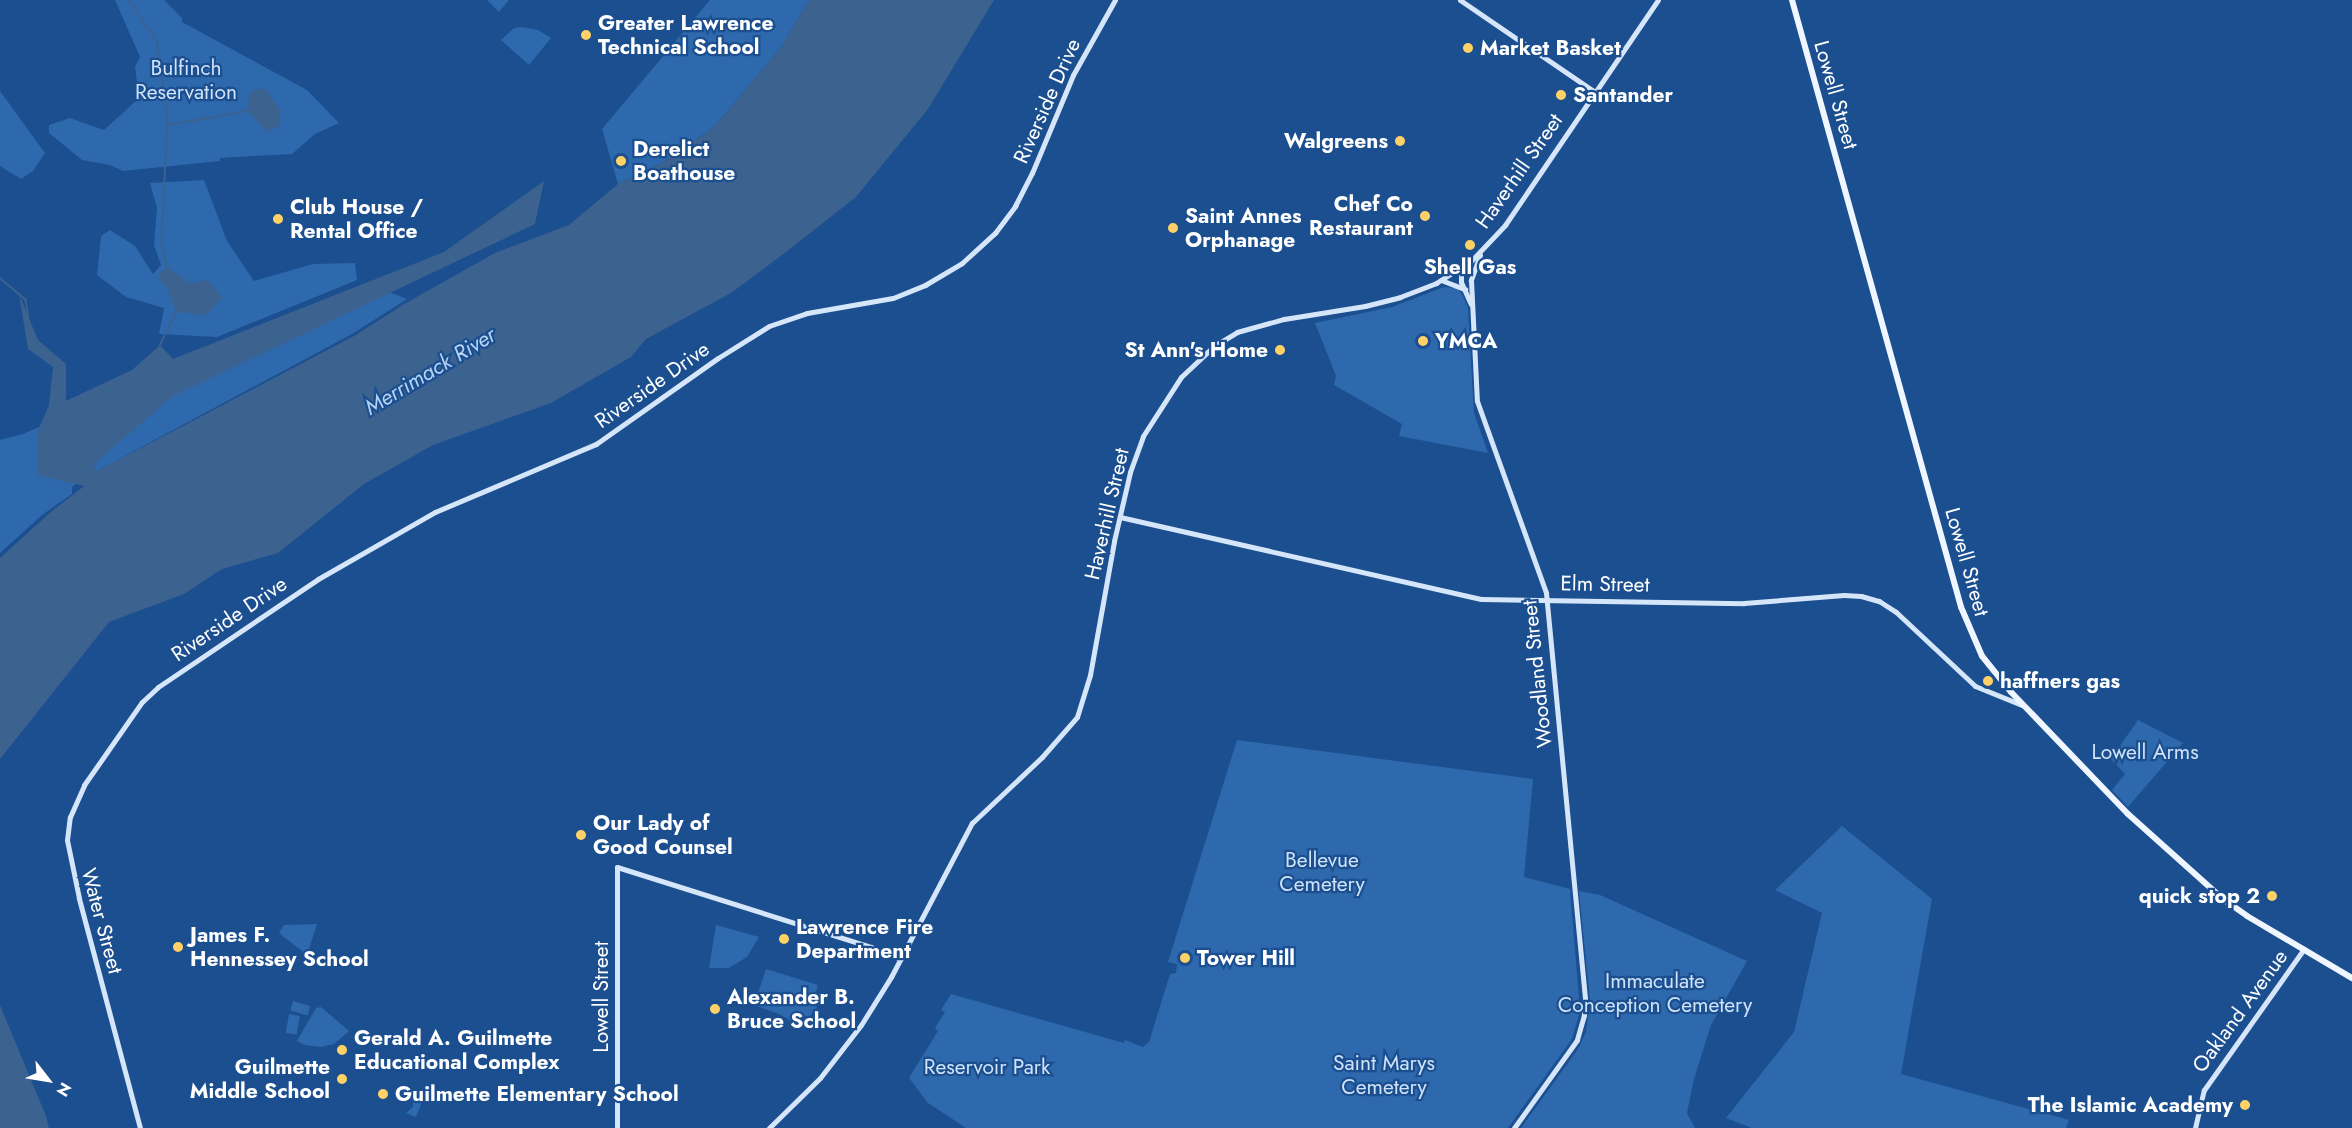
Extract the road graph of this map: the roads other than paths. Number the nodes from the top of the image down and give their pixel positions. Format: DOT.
graph roads {
  1 [pos="1115,0"];
  2 [pos="1461,0"];
  3 [pos="1658,0"];
  4 [pos="1792,0"];
  5 [pos="1595,92"];
  6 [pos="1481,252"];
  7 [pos="1461,269"];
  8 [pos="1441,280"];
  9 [pos="1472,280"];
  10 [pos="1465,289"];
  11 [pos="1472,305"];
  12 [pos="1120,517"];
  13 [pos="1546,600"];
  14 [pos="2025,706"];
  15 [pos="120,732"];
  16 [pos="2304,949"];
  17 [pos="901,959"];
  18 [pos="2352,978"];
  19 [pos="140,1128"];
  20 [pos="617,1128"];
  21 [pos="769,1128"];
  22 [pos="1514,1128"];
  23 [pos="2195,1128"];
  1 -- 15 [label="main road, Riverside Drive"];
  2 -- 5 [label="main road"];
  3 -- 5 [label="main road, Haverhill Street"];
  4 -- 14 [label="main road, Lowell Street"];
  5 -- 6 [label="main road, Haverhill Street"];
  6 -- 7 [label="main road, Haverhill Street"];
  6 -- 9 [label="main road, Woodland Street"];
  7 -- 8 [label="main road, Haverhill Street"];
  7 -- 9 [label="main road"];
  7 -- 10 [label="main road, Woodland Street"];
  8 -- 10 [label="main road"];
  8 -- 12 [label="main road, Haverhill Street"];
  9 -- 11 [label="main road, Woodland Street"];
  10 -- 11 [label="main road, Woodland Street"];
  11 -- 13 [label="main road, Woodland Street"];
  12 -- 13 [label="main road, Elm Street"];
  12 -- 17 [label="main road, Haverhill Street"];
  13 -- 14 [label="main road, Elm Street"];
  13 -- 22 [label="main road, Woodland Street"];
  14 -- 16 [label="main road, Lowell Street"];
  15 -- 19 [label="main road, Water Street"];
  16 -- 18 [label="main road, Lowell Street"];
  16 -- 23 [label="main road, Oakland Avenue"];
  17 -- 20 [label="main road, Lowell Street"];
  17 -- 21 [label="main road, Haverhill Street"];
}
